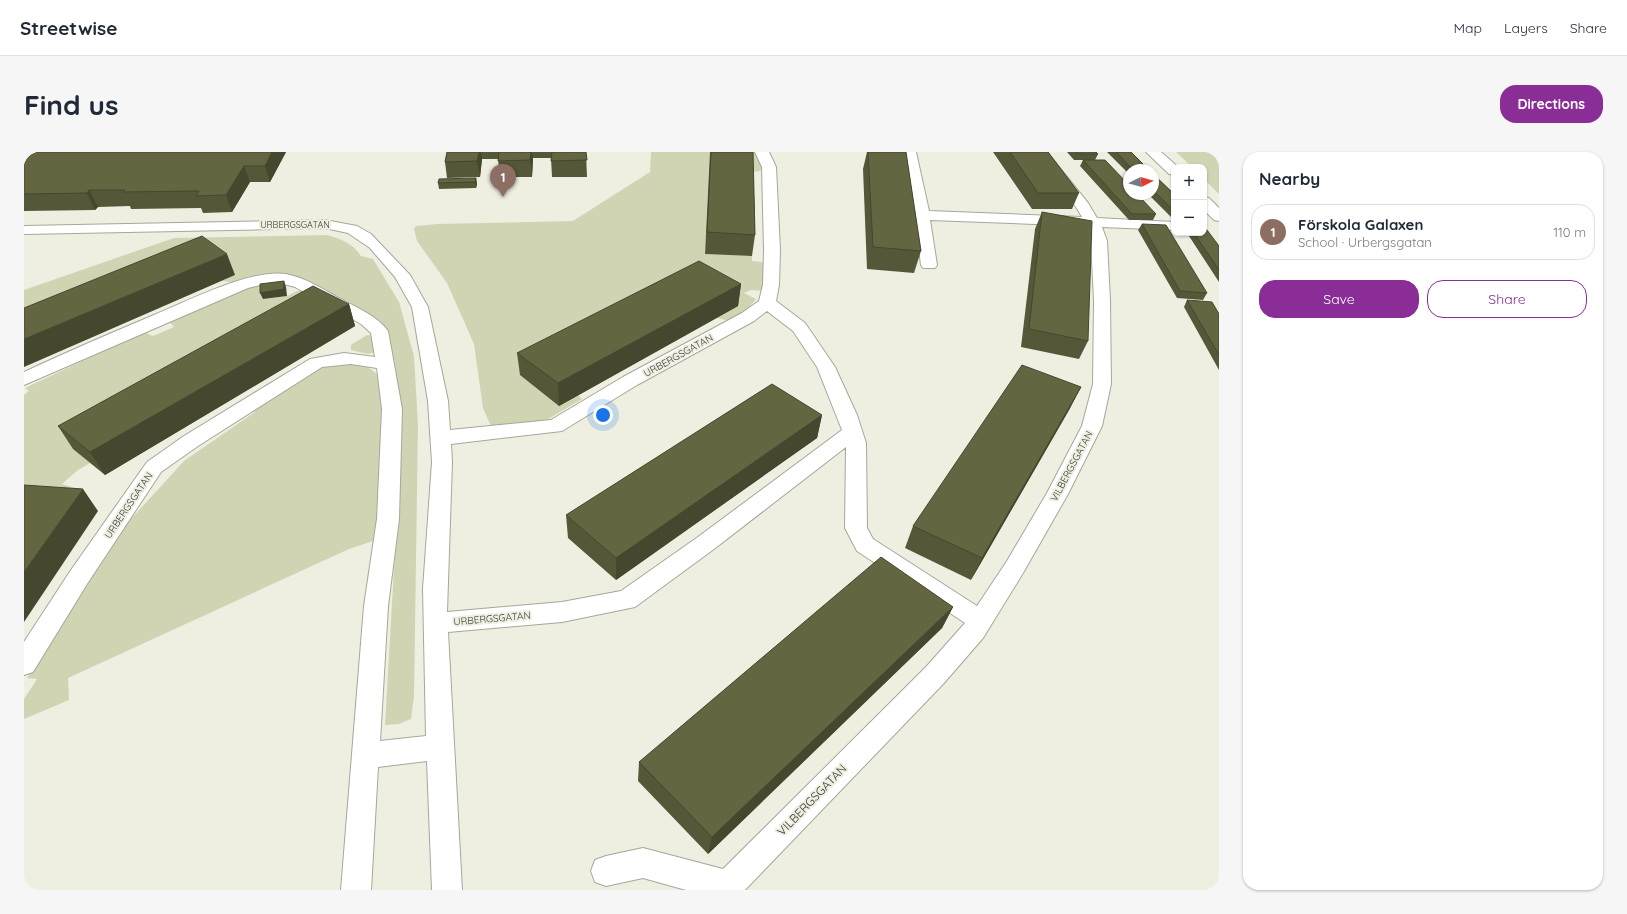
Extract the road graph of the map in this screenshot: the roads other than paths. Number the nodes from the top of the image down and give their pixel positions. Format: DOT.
graph roads {
  1 [pos="762,152"];
  2 [pos="909,152"];
  3 [pos="1040,152"];
  4 [pos="1153,152"];
  5 [pos="1171,169"];
  6 [pos="1207,204"];
  7 [pos="922,215"];
  8 [pos="1219,217"];
  9 [pos="1092,223"];
  10 [pos="1171,226"];
  11 [pos="24,230"];
  12 [pos="929,265"];
  13 [pos="767,303"];
  14 [pos="386,365"];
  15 [pos="24,379"];
  16 [pos="852,432"];
  17 [pos="440,438"];
  18 [pos="981,621"];
  19 [pos="435,623"];
  20 [pos="24,664"];
  21 [pos="439,747"];
  22 [pos="365,756"];
  23 [pos="606,871"];
  24 [pos="356,890"];
  25 [pos="447,890"];
  1 -- 13 [label="street"];
  2 -- 7 [label="street"];
  3 -- 9 [label="street, VILBERGSGATAN"];
  4 -- 5 [label="street"];
  6 -- 8 [label="street"];
  7 -- 9 [label="street"];
  7 -- 12 [label="street"];
  9 -- 10 [label="street"];
  9 -- 18 [label="street, VILBERGSGATAN"];
  11 -- 17 [label="street, URBERGSGATAN"];
  13 -- 16 [label="street"];
  13 -- 17 [label="street, URBERGSGATAN"];
  14 -- 15 [label="street"];
  14 -- 20 [label="street, URBERGSGATAN"];
  14 -- 22 [label="street"];
  16 -- 18 [label="street"];
  16 -- 19 [label="street, URBERGSGATAN"];
  17 -- 19 [label="street, URBERGSGATAN"];
  18 -- 23 [label="street, VILBERGSGATAN"];
  19 -- 21 [label="street, URBERGSGATAN"];
  21 -- 22 [label="street"];
  21 -- 25 [label="street, URBERGSGATAN"];
  22 -- 24 [label="street"];
}
